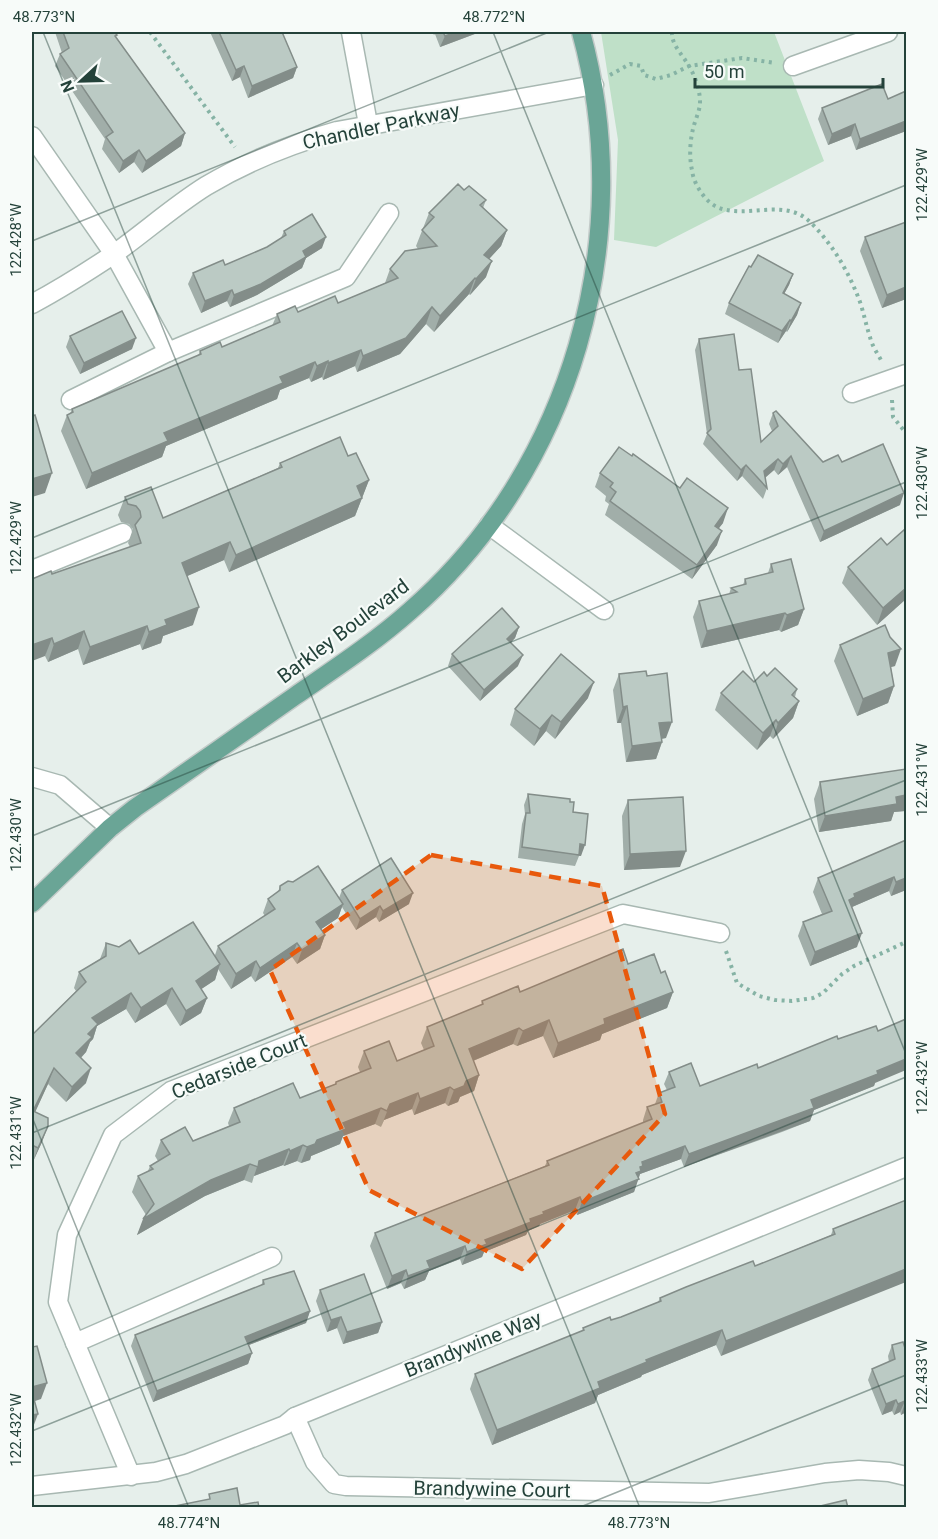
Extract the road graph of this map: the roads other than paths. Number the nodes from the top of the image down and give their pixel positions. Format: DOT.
graph roads {
  1 [pos="351,32"];
  2 [pos="581,32"];
  3 [pos="888,32"];
  4 [pos="793,66"];
  5 [pos="594,85"];
  6 [pos="368,124"];
  7 [pos="32,136"];
  8 [pos="388,213"];
  9 [pos="114,254"];
  10 [pos="32,304"];
  11 [pos="168,352"];
  12 [pos="899,378"];
  13 [pos="852,393"];
  14 [pos="70,400"];
  15 [pos="489,525"];
  16 [pos="123,532"];
  17 [pos="32,570"];
  18 [pos="604,610"];
  19 [pos="32,763"];
  20 [pos="32,777"];
  21 [pos="60,784"];
  22 [pos="110,828"];
  23 [pos="32,903"];
  24 [pos="720,933"];
  25 [pos="906,1167"];
  26 [pos="272,1257"];
  27 [pos="75,1343"];
  28 [pos="295,1417"];
  29 [pos="131,1476"];
  30 [pos="906,1476"];
  31 [pos="32,1486"];
  1 -- 6 [label="street"];
  2 -- 5 [label="main road, Barkley Boulevard"];
  3 -- 4 [label="street"];
  5 -- 6 [label="street, Chandler Parkway"];
  5 -- 15 [label="main road, Barkley Boulevard"];
  6 -- 9 [label="street, Chandler Parkway"];
  7 -- 9 [label="street"];
  8 -- 11 [label="street"];
  9 -- 10 [label="street, Chandler Parkway"];
  9 -- 11 [label="street"];
  11 -- 14 [label="street"];
  12 -- 13 [label="street"];
  15 -- 18 [label="street"];
  15 -- 22 [label="main road, Barkley Boulevard"];
  16 -- 17 [label="street"];
  19 -- 21 [label="street"];
  20 -- 21 [label="street"];
  21 -- 22 [label="street"];
  22 -- 23 [label="main road, Barkley Boulevard"];
  24 -- 27 [label="street, Cedarside Court"];
  25 -- 28 [label="street, Brandywine Way"];
  26 -- 27 [label="street"];
  27 -- 29 [label="street, Cedarside Court"];
  28 -- 29 [label="street, Brandywine Way"];
  28 -- 30 [label="street, Brandywine Court"];
  29 -- 31 [label="street, Brandywine Way"];
}
